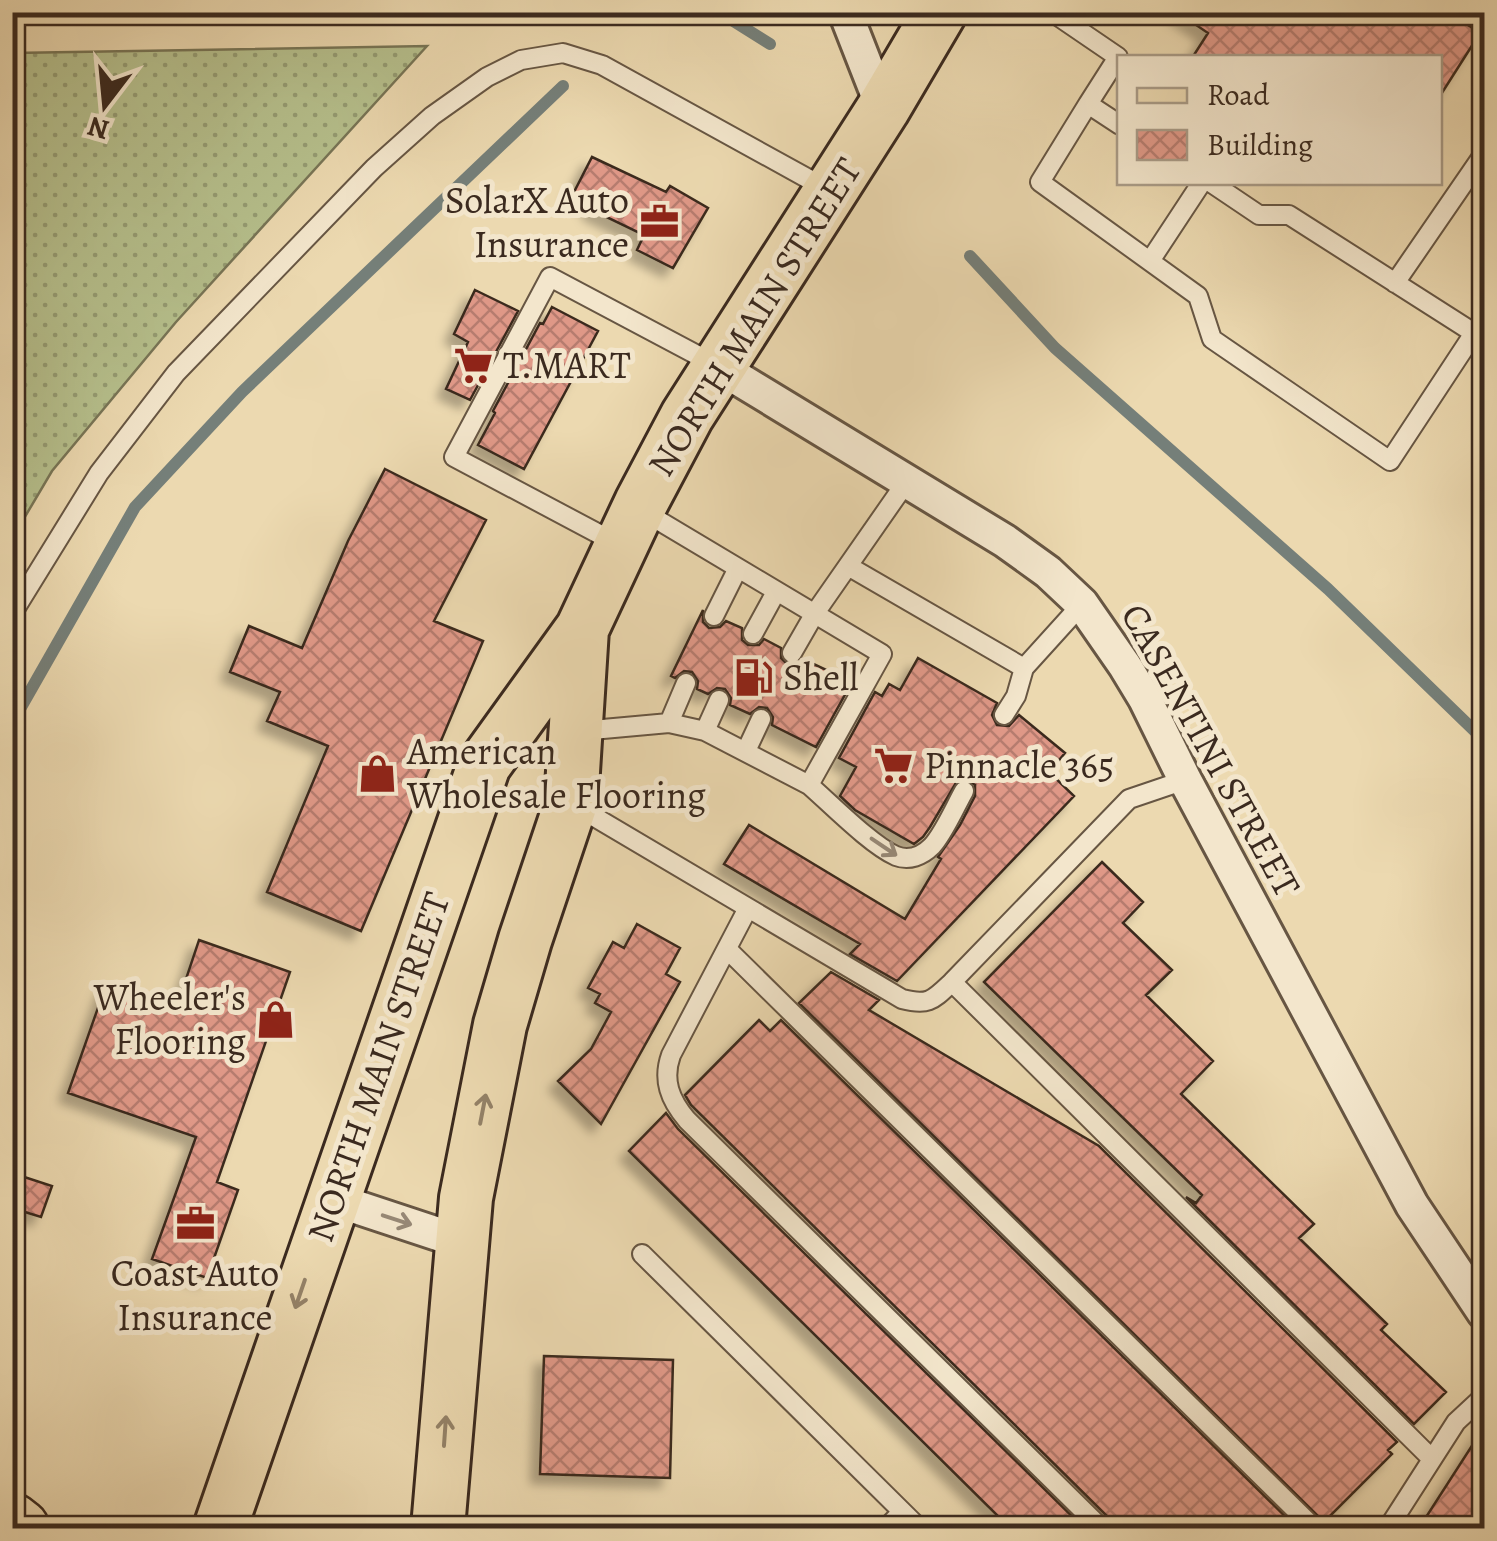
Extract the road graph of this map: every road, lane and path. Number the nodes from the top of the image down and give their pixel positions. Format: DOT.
graph roads {
  1 [pos="846,12"];
  2 [pos="940,12"];
  3 [pos="1052,12"];
  4 [pos="1117,56"];
  5 [pos="1117,59"];
  6 [pos="1088,104"];
  7 [pos="883,109"];
  8 [pos="1117,123"];
  9 [pos="1484,157"];
  10 [pos="1204,185"];
  11 [pos="1211,185"];
  12 [pos="830,191"];
  13 [pos="1150,261"];
  14 [pos="1395,283"];
  15 [pos="1479,326"];
  16 [pos="719,366"];
  17 [pos="907,481"];
  18 [pos="630,527"];
  19 [pos="848,566"];
  20 [pos="738,568"];
  21 [pos="776,592"];
  22 [pos="1082,604"];
  23 [pos="815,613"];
  24 [pos="12,614"];
  25 [pos="714,616"];
  26 [pos="582,629"];
  27 [pos="752,634"];
  28 [pos="792,653"];
  29 [pos="1024,668"];
  30 [pos="686,683"];
  31 [pos="720,700"];
  32 [pos="1004,715"];
  33 [pos="761,720"];
  34 [pos="670,723"];
  35 [pos="705,731"];
  36 [pos="576,732"];
  37 [pos="746,751"];
  38 [pos="1185,780"];
  39 [pos="809,786"];
  40 [pos="964,791"];
  41 [pos="571,803"];
  42 [pos="748,908"];
  43 [pos="727,949"];
  44 [pos="952,982"];
  45 [pos="332,1199"];
  46 [pos="462,1242"];
  47 [pos="642,1254"];
  48 [pos="1484,1313"];
  49 [pos="1484,1396"];
  50 [pos="1432,1459"];
  51 [pos="902,1512"];
  52 [pos="12,1521"];
  53 [pos="21,1528"];
  54 [pos="220,1528"];
  55 [pos="438,1528"];
  56 [pos="886,1528"];
  57 [pos="919,1528"];
  58 [pos="1101,1528"];
  59 [pos="1314,1528"];
  60 [pos="1388,1528"];
  1 -- 7 [label="street"];
  2 -- 7 [label="main road, NORTH MAIN STREET"];
  3 -- 4 [label="lane"];
  5 -- 6 [label="lane"];
  6 -- 8 [label="lane"];
  6 -- 13 [label="lane"];
  7 -- 12 [label="main road, NORTH MAIN STREET"];
  9 -- 14 [label="lane"];
  10 -- 13 [label="lane"];
  11 -- 14 [label="lane"];
  12 -- 16 [label="main road, NORTH MAIN STREET"];
  12 -- 24 [label="lane"];
  13 -- 15 [label="lane"];
  14 -- 15 [label="lane"];
  16 -- 17 [label="street, CASENTINI STREET"];
  16 -- 18 [label="main road, NORTH MAIN STREET"];
  16 -- 18 [label="lane"];
  17 -- 19 [label="lane"];
  17 -- 22 [label="street, CASENTINI STREET"];
  18 -- 20 [label="lane"];
  18 -- 26 [label="main road, NORTH MAIN STREET"];
  19 -- 23 [label="lane"];
  19 -- 29 [label="lane"];
  20 -- 21 [label="lane"];
  20 -- 25 [label="lane"];
  21 -- 23 [label="lane"];
  21 -- 27 [label="lane"];
  22 -- 29 [label="lane"];
  22 -- 38 [label="street, CASENTINI STREET"];
  23 -- 28 [label="lane"];
  23 -- 39 [label="lane"];
  26 -- 36 [label="main road, NORTH MAIN STREET"];
  26 -- 45 [label="main road, NORTH MAIN STREET"];
  29 -- 32 [label="lane"];
  30 -- 34 [label="lane"];
  31 -- 35 [label="lane"];
  33 -- 37 [label="lane"];
  34 -- 35 [label="lane"];
  34 -- 36 [label="lane"];
  35 -- 37 [label="lane"];
  36 -- 41 [label="main road, NORTH MAIN STREET"];
  37 -- 39 [label="lane"];
  38 -- 44 [label="lane"];
  38 -- 48 [label="street, CASENTINI STREET"];
  39 -- 40 [label="lane, one-way"];
  41 -- 42 [label="lane"];
  46 -- 41 [label="main road, NORTH MAIN STREET, one-way"];
  42 -- 43 [label="lane"];
  42 -- 44 [label="lane"];
  43 -- 58 [label="lane"];
  43 -- 59 [label="lane"];
  44 -- 50 [label="lane"];
  45 -- 46 [label="street, one-way"];
  45 -- 54 [label="main road, NORTH MAIN STREET, one-way"];
  55 -- 46 [label="main road, NORTH MAIN STREET, one-way"];
  47 -- 51 [label="lane"];
  49 -- 50 [label="lane"];
  50 -- 60 [label="lane"];
  51 -- 56 [label="lane"];
  51 -- 57 [label="lane"];
  52 -- 53 [label="highway"];
}
